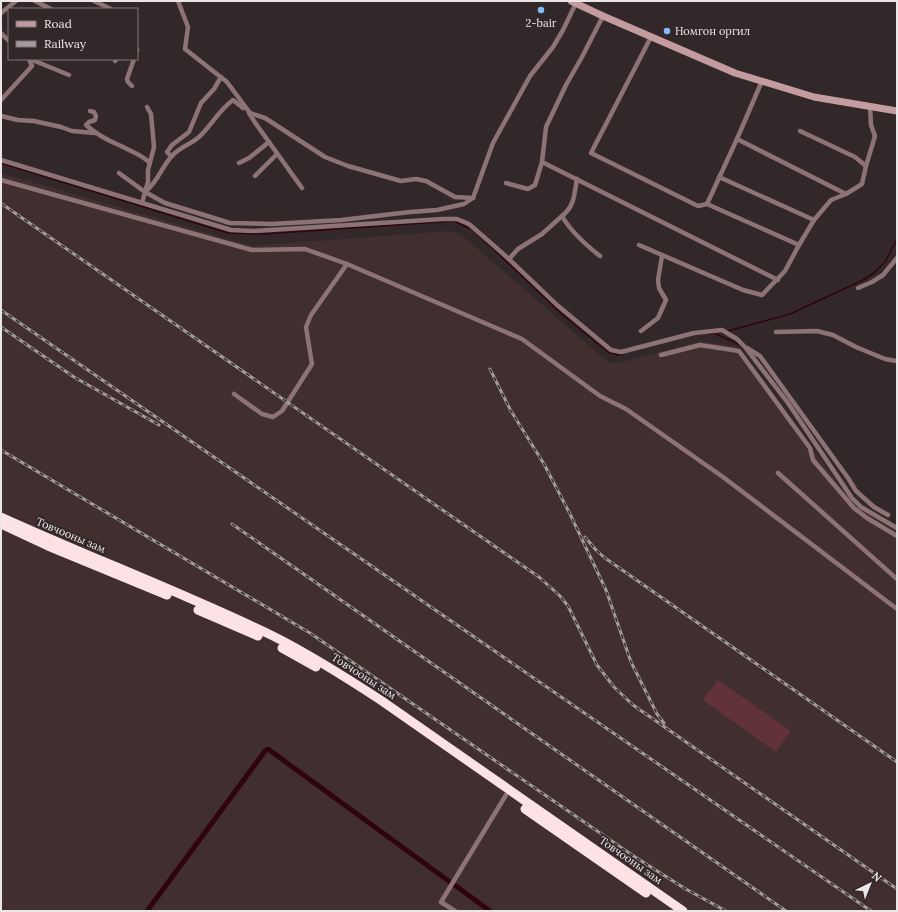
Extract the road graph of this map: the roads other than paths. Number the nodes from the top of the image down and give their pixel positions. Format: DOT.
graph roads {
  1 [pos="16,1"];
  2 [pos="35,1"];
  3 [pos="94,1"];
  4 [pos="178,1"];
  5 [pos="573,2"];
  6 [pos="49,8"];
  7 [pos="110,8"];
  8 [pos="1,13"];
  9 [pos="603,16"];
  10 [pos="651,37"];
  11 [pos="30,60"];
  12 [pos="32,60"];
  13 [pos="134,60"];
  14 [pos="69,75"];
  15 [pos="221,77"];
  16 [pos="762,81"];
  17 [pos="132,86"];
  18 [pos="1,100"];
  19 [pos="870,106"];
  20 [pos="147,107"];
  21 [pos="90,111"];
  22 [pos="897,111"];
  23 [pos="250,113"];
  24 [pos="1,116"];
  25 [pos="800,131"];
  26 [pos="95,133"];
  27 [pos="737,139"];
  28 [pos="269,142"];
  29 [pos="277,154"];
  30 [pos="171,156"];
  31 [pos="1,160"];
  32 [pos="542,162"];
  33 [pos="150,163"];
  34 [pos="239,163"];
  35 [pos="866,166"];
  36 [pos="118,173"];
  37 [pos="255,176"];
  38 [pos="719,177"];
  39 [pos="577,179"];
  40 [pos="1,180"];
  41 [pos="506,183"];
  42 [pos="302,188"];
  43 [pos="145,192"];
  44 [pos="846,194"];
  45 [pos="473,198"];
  46 [pos="142,203"];
  47 [pos="706,204"];
  48 [pos="562,216"];
  49 [pos="814,220"];
  50 [pos="639,245"];
  51 [pos="799,245"];
  52 [pos="600,256"];
  53 [pos="662,256"];
  54 [pos="509,258"];
  55 [pos="897,258"];
  56 [pos="347,264"];
  57 [pos="778,280"];
  58 [pos="858,288"];
  59 [pos="641,331"];
  60 [pos="776,332"];
  61 [pos="745,347"];
  62 [pos="661,355"];
  63 [pos="897,361"];
  64 [pos="234,394"];
  65 [pos="778,473"];
  66 [pos="888,515"];
  67 [pos="1,517"];
  68 [pos="1,524"];
  69 [pos="897,528"];
  70 [pos="897,536"];
  71 [pos="897,580"];
  72 [pos="897,601"];
  73 [pos="895,608"];
  74 [pos="506,795"];
  75 [pos="455,911"];
  76 [pos="672,911"];
  77 [pos="683,911"];
  1 -- 8 [label="street"];
  2 -- 6 [label="street"];
  3 -- 7 [label="street"];
  4 -- 15 [label="street"];
  5 -- 9 [label="main road"];
  5 -- 45 [label="street"];
  9 -- 10 [label="main road"];
  9 -- 32 [label="street"];
  10 -- 16 [label="main road"];
  10 -- 47 [label="street"];
  11 -- 18 [label="street"];
  12 -- 14 [label="street"];
  13 -- 17 [label="street"];
  15 -- 23 [label="street"];
  15 -- 30 [label="street"];
  16 -- 19 [label="main road"];
  16 -- 27 [label="street"];
  19 -- 22 [label="main road"];
  19 -- 35 [label="street"];
  20 -- 33 [label="street"];
  21 -- 26 [label="street"];
  23 -- 28 [label="street"];
  23 -- 30 [label="street"];
  23 -- 45 [label="street"];
  24 -- 26 [label="street"];
  25 -- 35 [label="street"];
  26 -- 33 [label="street"];
  27 -- 38 [label="street"];
  27 -- 44 [label="street"];
  28 -- 29 [label="street"];
  28 -- 34 [label="street"];
  29 -- 37 [label="street"];
  29 -- 42 [label="street"];
  30 -- 43 [label="street"];
  31 -- 46 [label="street"];
  32 -- 39 [label="street"];
  32 -- 41 [label="street"];
  33 -- 43 [label="street"];
  35 -- 44 [label="street"];
  36 -- 43 [label="street"];
  38 -- 47 [label="street"];
  38 -- 49 [label="street"];
  39 -- 48 [label="street"];
  39 -- 57 [label="street"];
  40 -- 56 [label="street"];
  43 -- 45 [label="street"];
  43 -- 46 [label="street"];
  44 -- 49 [label="street"];
  46 -- 54 [label="street"];
  47 -- 51 [label="street"];
  48 -- 52 [label="street"];
  48 -- 54 [label="street"];
  49 -- 51 [label="street"];
  50 -- 53 [label="street"];
  51 -- 57 [label="street"];
  53 -- 57 [label="street"];
  53 -- 59 [label="street"];
  54 -- 61 [label="street"];
  55 -- 58 [label="street"];
  56 -- 64 [label="street"];
  56 -- 73 [label="street"];
  60 -- 63 [label="street"];
  61 -- 66 [label="street"];
  61 -- 69 [label="street"];
  62 -- 70 [label="street"];
  65 -- 71 [label="street"];
  67 -- 77 [label="highway, Товчооны зам"];
  68 -- 74 [label="highway, Товчооны зам"];
  72 -- 73 [label="street"];
  74 -- 75 [label="street"];
  74 -- 76 [label="highway, Товчооны зам"];
}
